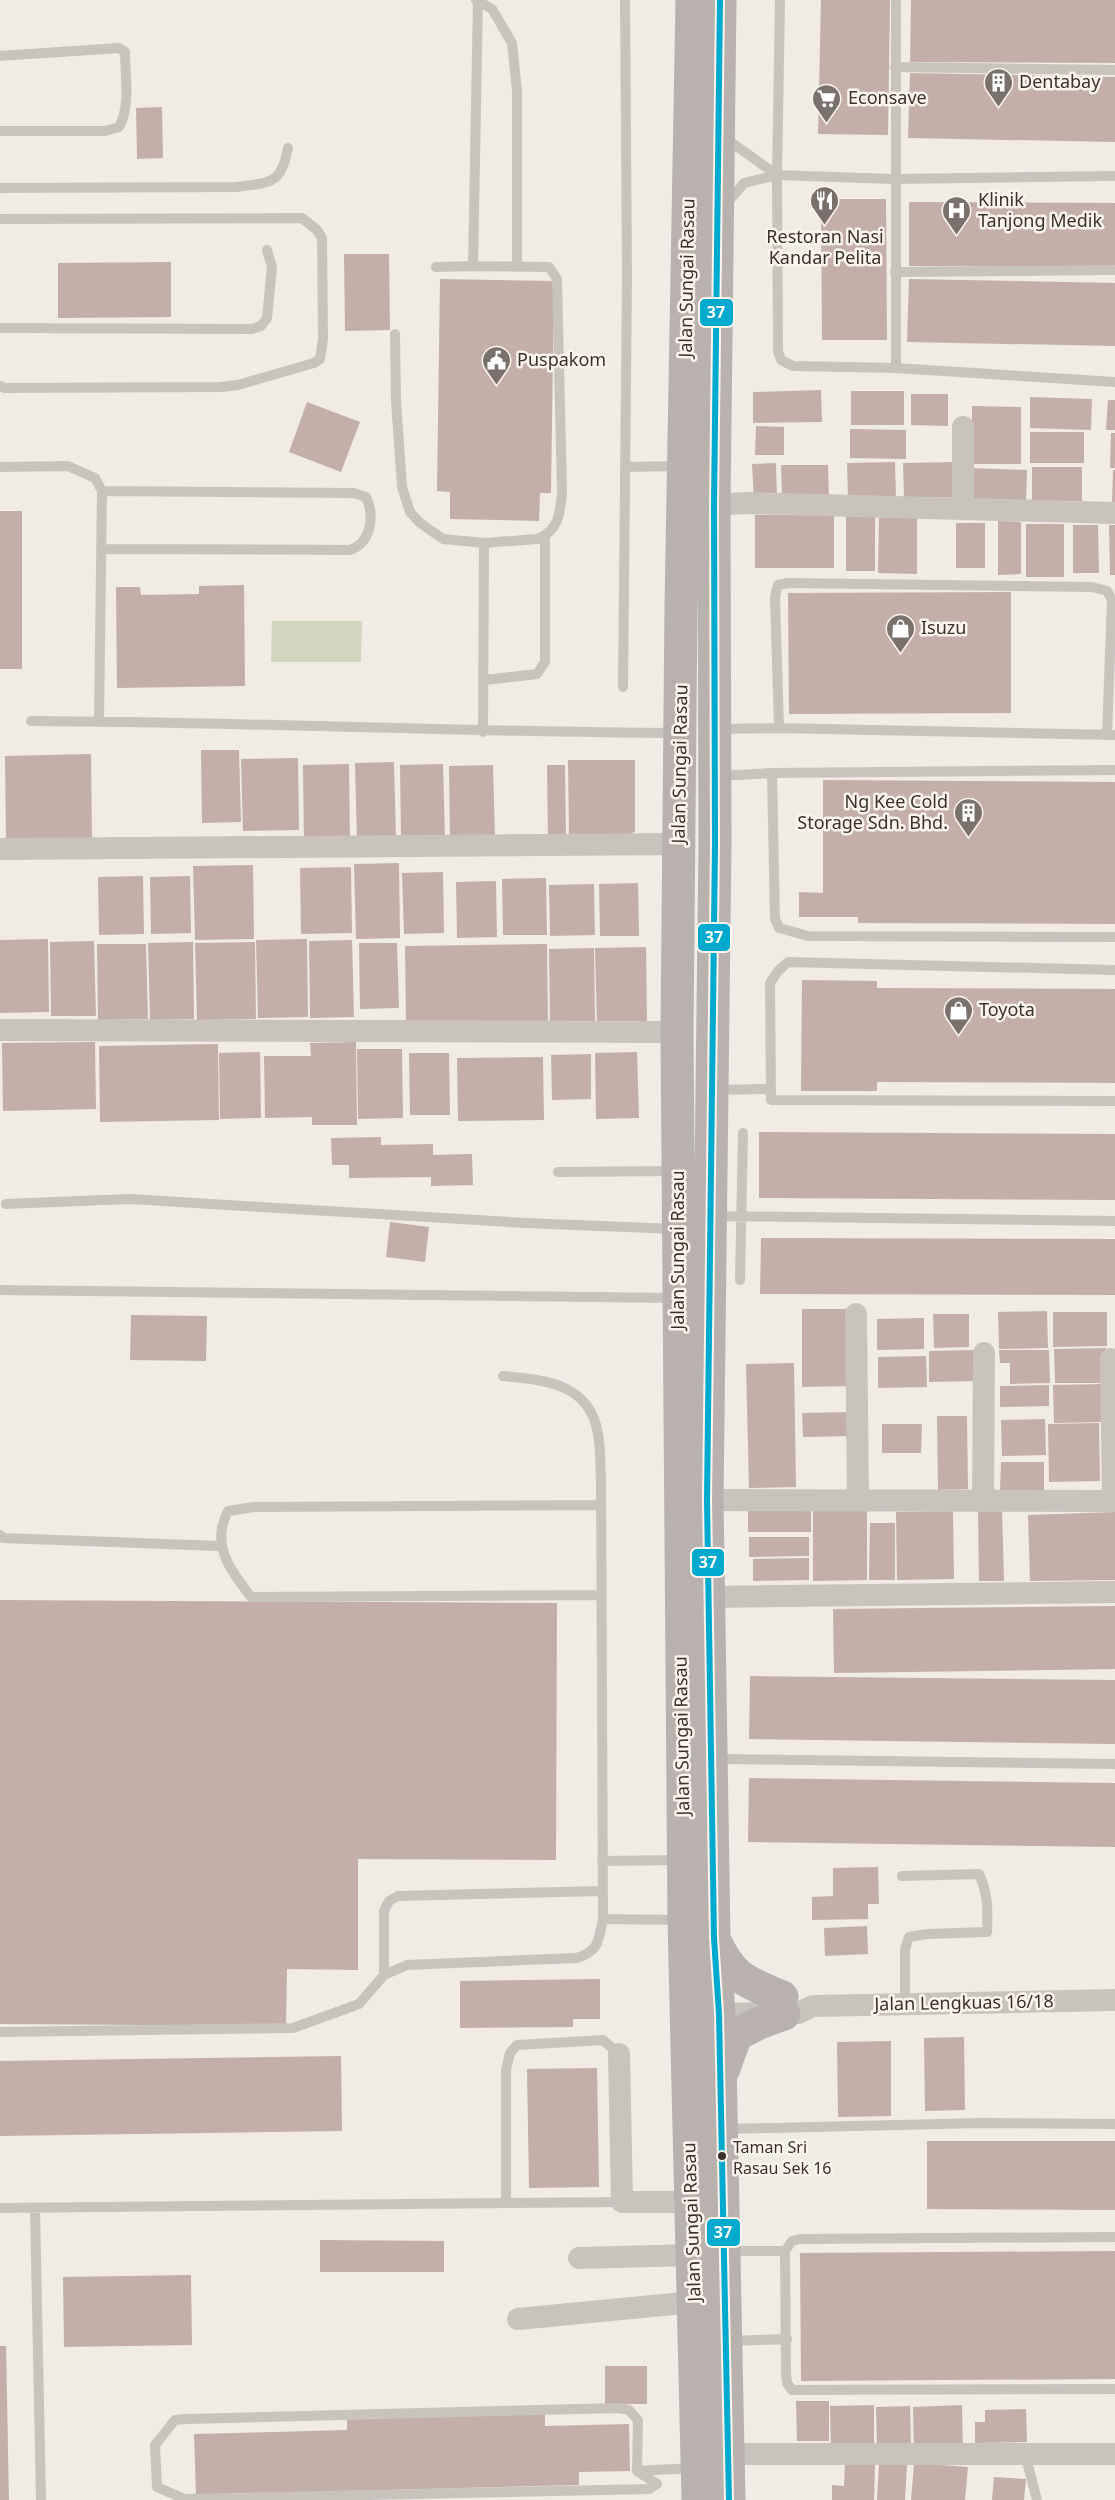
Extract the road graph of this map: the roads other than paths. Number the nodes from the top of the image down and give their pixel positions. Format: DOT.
graph roads {
  1 [pos="477,0"];
  2 [pos="625,0"];
  3 [pos="680,0"];
  4 [pos="692,0"];
  5 [pos="720,0"];
  6 [pos="780,0"];
  7 [pos="896,0"];
  8 [pos="691,55"];
  9 [pos="0,56"];
  10 [pos="895,67"];
  11 [pos="1115,70"];
  12 [pos="717,116"];
  13 [pos="0,131"];
  14 [pos="288,148"];
  15 [pos="777,175"];
  16 [pos="1115,176"];
  17 [pos="894,179"];
  18 [pos="0,188"];
  19 [pos="0,219"];
  20 [pos="717,220"];
  21 [pos="267,250"];
  22 [pos="473,266"];
  23 [pos="436,267"];
  24 [pos="517,267"];
  25 [pos="1115,270"];
  26 [pos="895,272"];
  27 [pos="0,328"];
  28 [pos="395,334"];
  29 [pos="896,368"];
  30 [pos="1115,382"];
  31 [pos="0,386"];
  32 [pos="963,427"];
  33 [pos="684,465"];
  34 [pos="0,467"];
  35 [pos="625,467"];
  36 [pos="102,491"];
  37 [pos="714,505"];
  38 [pos="963,508"];
  39 [pos="1115,513"];
  40 [pos="545,536"];
  41 [pos="484,543"];
  42 [pos="102,549"];
  43 [pos="485,680"];
  44 [pos="623,687"];
  45 [pos="32,721"];
  46 [pos="99,721"];
  47 [pos="778,728"];
  48 [pos="715,729"];
  49 [pos="483,732"];
  50 [pos="680,733"];
  51 [pos="1111,735"];
  52 [pos="1115,770"];
  53 [pos="772,773"];
  54 [pos="715,776"];
  55 [pos="679,844"];
  56 [pos="0,849"];
  57 [pos="1115,937"];
  58 [pos="1115,970"];
  59 [pos="0,1030"];
  60 [pos="677,1032"];
  61 [pos="771,1089"];
  62 [pos="711,1090"];
  63 [pos="1115,1101"];
  64 [pos="743,1133"];
  65 [pos="678,1171"];
  66 [pos="558,1172"];
  67 [pos="6,1204"];
  68 [pos="725,1216"];
  69 [pos="1115,1221"];
  70 [pos="678,1229"];
  71 [pos="740,1280"];
  72 [pos="0,1290"];
  73 [pos="679,1298"];
  74 [pos="855,1314"];
  75 [pos="984,1353"];
  76 [pos="1111,1359"];
  77 [pos="503,1376"];
  78 [pos="707,1500"];
  79 [pos="858,1500"];
  80 [pos="983,1501"];
  81 [pos="1114,1501"];
  82 [pos="599,1505"];
  83 [pos="0,1535"];
  84 [pos="220,1546"];
  85 [pos="1115,1592"];
  86 [pos="600,1595"];
  87 [pos="707,1597"];
  88 [pos="711,1759"];
  89 [pos="1115,1764"];
  90 [pos="683,1860"];
  91 [pos="602,1862"];
  92 [pos="902,1876"];
  93 [pos="602,1890"];
  94 [pos="603,1919"];
  95 [pos="684,1920"];
  96 [pos="714,1938"];
  97 [pos="384,1976"];
  98 [pos="1115,2000"];
  99 [pos="905,2004"];
  100 [pos="702,2005"];
  101 [pos="793,2005"];
  102 [pos="0,2032"];
  103 [pos="619,2054"];
  104 [pos="722,2114"];
  105 [pos="1115,2124"];
  106 [pos="622,2202"];
  107 [pos="692,2202"];
  108 [pos="506,2203"];
  109 [pos="0,2208"];
  110 [pos="35,2208"];
  111 [pos="1115,2237"];
  112 [pos="725,2251"];
  113 [pos="785,2251"];
  114 [pos="693,2255"];
  115 [pos="579,2259"];
  116 [pos="694,2302"];
  117 [pos="518,2319"];
  118 [pos="787,2339"];
  119 [pos="727,2341"];
  120 [pos="1115,2389"];
  121 [pos="729,2454"];
  122 [pos="1025,2454"];
  123 [pos="1115,2454"];
  124 [pos="697,2468"];
  125 [pos="637,2471"];
  126 [pos="41,2500"];
  127 [pos="698,2500"];
  128 [pos="729,2500"];
  129 [pos="1037,2500"];
  1 -- 22 [label="lane"];
  1 -- 24 [label="lane"];
  2 -- 35 [label="lane"];
  3 -- 8 [label="main road"];
  4 -- 8 [label="main road, Jalan Sungai Rasau"];
  5 -- 12 [label="main road, Jalan Sungai Rasau"];
  6 -- 15 [label="lane"];
  7 -- 10 [label="lane"];
  8 -- 33 [label="main road, Jalan Sungai Rasau"];
  9 -- 13 [label="lane"];
  10 -- 11 [label="lane"];
  10 -- 17 [label="lane"];
  12 -- 15 [label="lane"];
  12 -- 20 [label="main road, Jalan Sungai Rasau"];
  14 -- 18 [label="lane"];
  15 -- 17 [label="lane"];
  15 -- 20 [label="lane"];
  15 -- 29 [label="lane"];
  16 -- 17 [label="lane"];
  17 -- 26 [label="lane"];
  19 -- 31 [label="lane"];
  20 -- 37 [label="main road, Jalan Sungai Rasau"];
  21 -- 27 [label="lane"];
  22 -- 23 [label="lane"];
  22 -- 24 [label="lane"];
  24 -- 40 [label="lane"];
  25 -- 26 [label="lane"];
  26 -- 29 [label="lane"];
  28 -- 41 [label="lane"];
  29 -- 30 [label="lane"];
  32 -- 38 [label="street"];
  33 -- 35 [label="lane"];
  33 -- 50 [label="main road, Jalan Sungai Rasau"];
  34 -- 36 [label="lane"];
  35 -- 44 [label="lane"];
  36 -- 42 [label="lane"];
  36 -- 42 [label="lane"];
  37 -- 38 [label="street"];
  37 -- 48 [label="main road, Jalan Sungai Rasau"];
  38 -- 39 [label="street"];
  40 -- 41 [label="lane"];
  40 -- 43 [label="lane"];
  41 -- 43 [label="lane"];
  42 -- 46 [label="lane"];
  43 -- 49 [label="lane"];
  45 -- 46 [label="lane"];
  46 -- 49 [label="lane"];
  47 -- 48 [label="lane"];
  47 -- 51 [label="lane"];
  47 -- 51 [label="lane"];
  48 -- 54 [label="main road, Jalan Sungai Rasau"];
  49 -- 50 [label="lane"];
  50 -- 55 [label="main road, Jalan Sungai Rasau"];
  52 -- 53 [label="lane"];
  53 -- 54 [label="lane"];
  53 -- 57 [label="lane"];
  54 -- 62 [label="main road, Jalan Sungai Rasau"];
  55 -- 56 [label="street"];
  55 -- 60 [label="main road, Jalan Sungai Rasau"];
  58 -- 61 [label="lane"];
  59 -- 60 [label="street"];
  60 -- 65 [label="main road, Jalan Sungai Rasau"];
  61 -- 62 [label="lane"];
  61 -- 63 [label="lane"];
  62 -- 68 [label="main road, Jalan Sungai Rasau"];
  64 -- 68 [label="lane"];
  65 -- 66 [label="lane"];
  65 -- 70 [label="main road, Jalan Sungai Rasau"];
  67 -- 70 [label="lane"];
  68 -- 69 [label="lane"];
  68 -- 71 [label="lane"];
  68 -- 78 [label="main road, Jalan Sungai Rasau"];
  70 -- 73 [label="main road, Jalan Sungai Rasau"];
  72 -- 73 [label="lane"];
  73 -- 90 [label="main road, Jalan Sungai Rasau"];
  74 -- 79 [label="street"];
  75 -- 80 [label="street"];
  76 -- 81 [label="street"];
  77 -- 82 [label="lane"];
  78 -- 79 [label="street"];
  78 -- 87 [label="main road, Jalan Sungai Rasau"];
  79 -- 80 [label="street"];
  80 -- 81 [label="street"];
  82 -- 84 [label="lane"];
  82 -- 86 [label="lane"];
  83 -- 84 [label="lane"];
  84 -- 86 [label="lane"];
  85 -- 87 [label="street"];
  86 -- 91 [label="lane"];
  87 -- 88 [label="main road, Jalan Sungai Rasau"];
  88 -- 89 [label="lane"];
  88 -- 96 [label="main road, Jalan Sungai Rasau"];
  90 -- 91 [label="lane"];
  90 -- 95 [label="main road, Jalan Sungai Rasau"];
  91 -- 93 [label="lane"];
  92 -- 99 [label="lane"];
  93 -- 94 [label="lane"];
  93 -- 97 [label="lane"];
  94 -- 95 [label="lane"];
  94 -- 97 [label="lane"];
  95 -- 100 [label="main road, Jalan Sungai Rasau"];
  96 -- 100 [label="main road, Jalan Sungai Rasau"];
  96 -- 101 [label="main road"];
  97 -- 102 [label="lane"];
  98 -- 99 [label="street, Jalan Lengkuas 16/18"];
  99 -- 101 [label="street, Jalan Lengkuas 16/18"];
  100 -- 101 [label="street, Jalan Lengkuas 16/18"];
  100 -- 104 [label="main road, Jalan Sungai Rasau"];
  100 -- 107 [label="main road, Jalan Sungai Rasau"];
  101 -- 104 [label="main road"];
  103 -- 106 [label="street"];
  103 -- 108 [label="lane"];
  104 -- 105 [label="lane"];
  104 -- 112 [label="main road, Jalan Sungai Rasau"];
  106 -- 107 [label="street"];
  106 -- 108 [label="lane"];
  107 -- 114 [label="main road, Jalan Sungai Rasau"];
  108 -- 110 [label="lane"];
  109 -- 110 [label="lane"];
  110 -- 126 [label="lane"];
  111 -- 113 [label="lane"];
  112 -- 113 [label="lane"];
  112 -- 119 [label="main road, Jalan Sungai Rasau"];
  113 -- 118 [label="lane"];
  114 -- 115 [label="street"];
  114 -- 116 [label="main road, Jalan Sungai Rasau"];
  116 -- 117 [label="street"];
  116 -- 124 [label="main road, Jalan Sungai Rasau"];
  118 -- 119 [label="lane"];
  118 -- 120 [label="lane"];
  119 -- 121 [label="main road, Jalan Sungai Rasau"];
  121 -- 122 [label="street"];
  121 -- 128 [label="main road, Jalan Sungai Rasau"];
  122 -- 123 [label="street"];
  122 -- 129 [label="lane"];
  124 -- 125 [label="lane"];
  124 -- 127 [label="main road, Jalan Sungai Rasau"];
  125 -- 125 [label="lane"];
}
